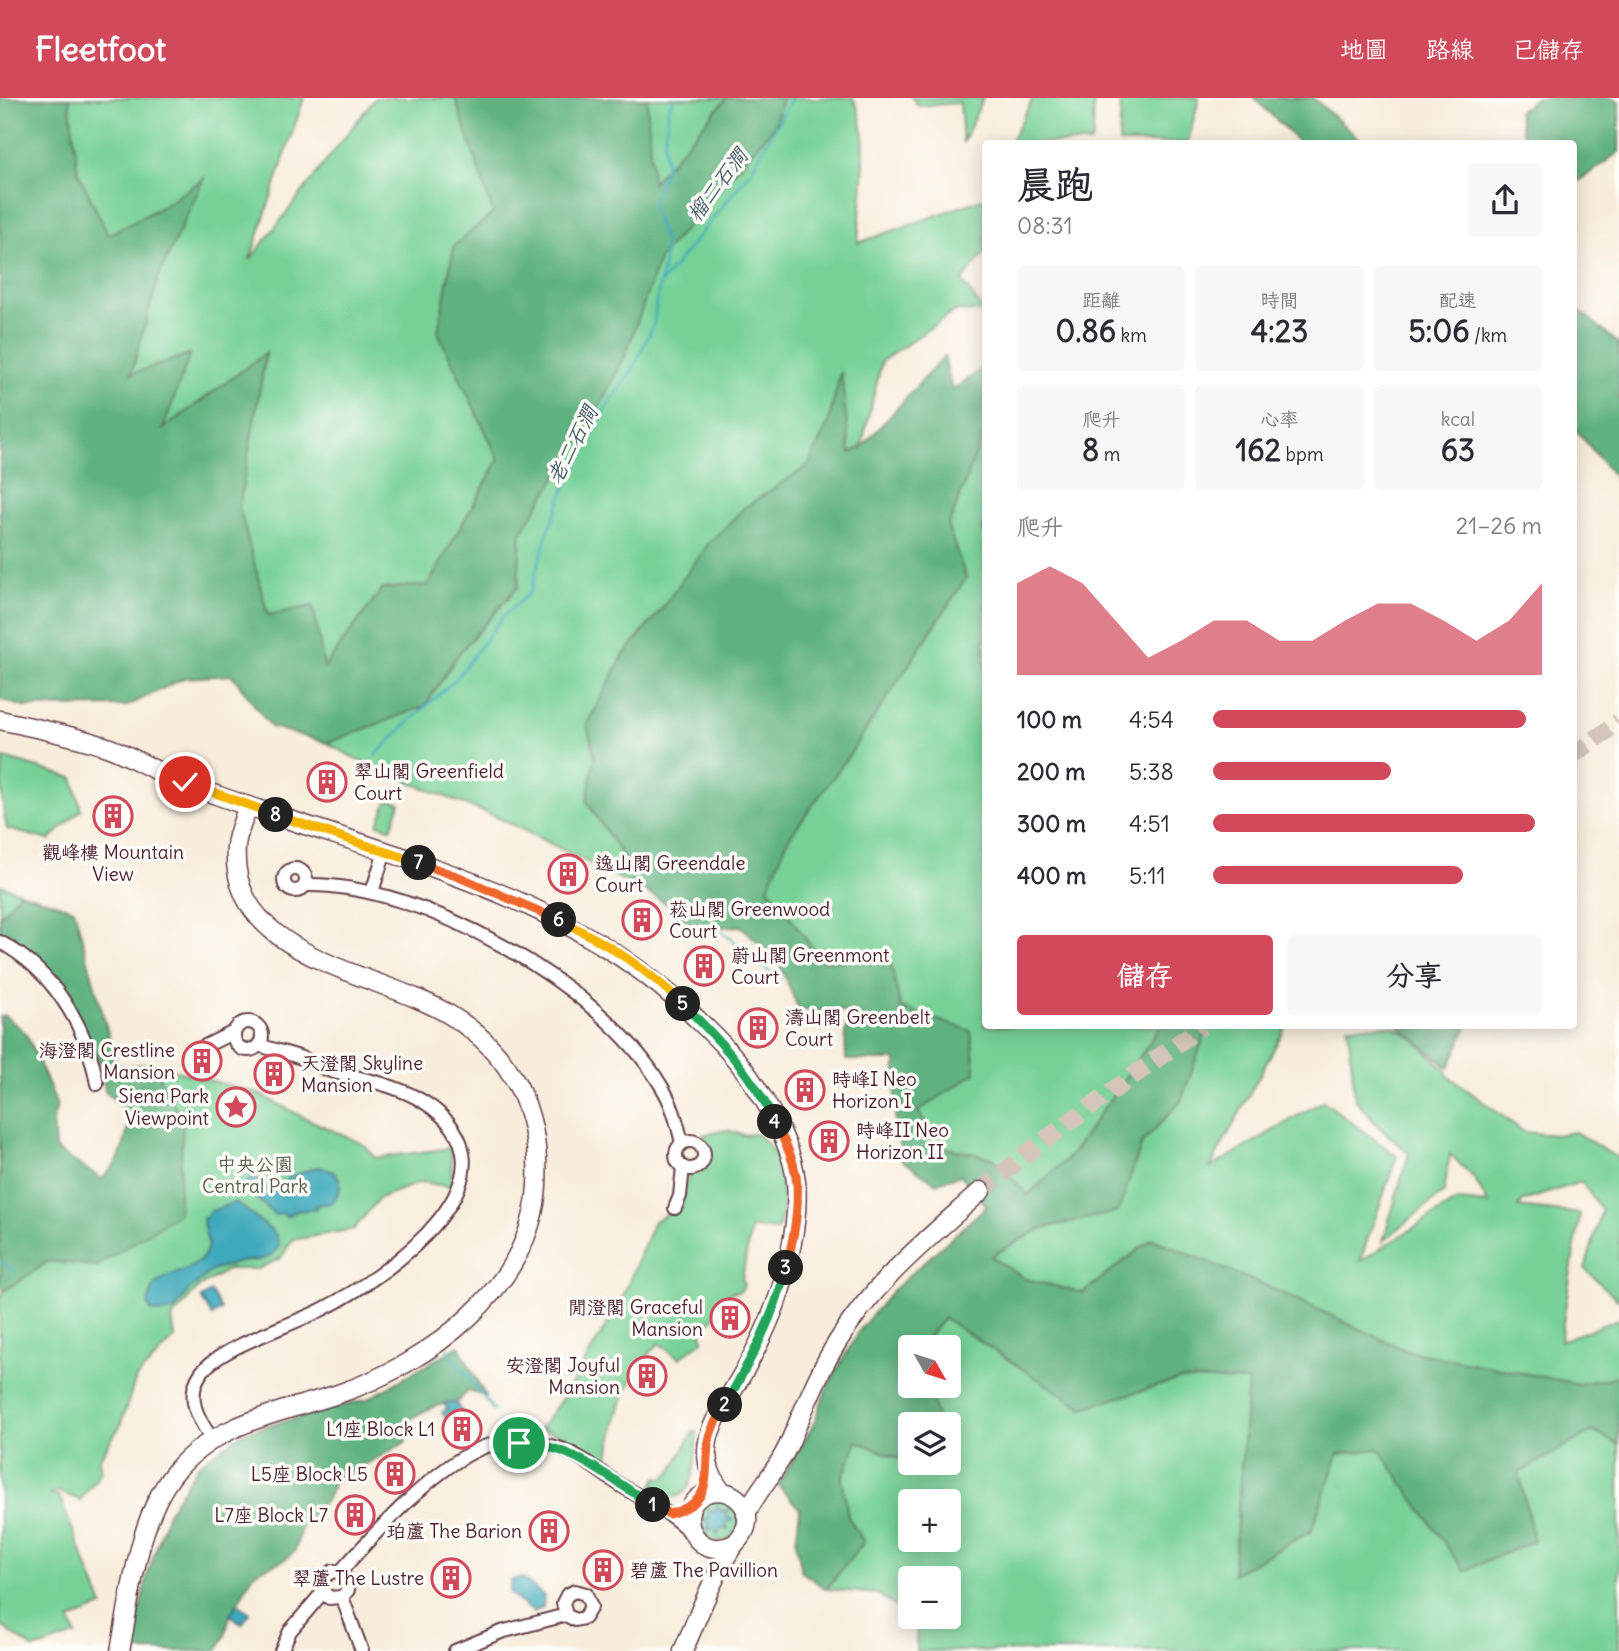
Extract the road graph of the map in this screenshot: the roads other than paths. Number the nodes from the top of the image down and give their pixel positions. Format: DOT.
graph roads {
  1 [pos="0,720"];
  2 [pos="248,806"];
  3 [pos="385,851"];
  4 [pos="305,885"];
  5 [pos="372,892"];
  6 [pos="0,942"];
  7 [pos="234,1032"];
  8 [pos="259,1045"];
  9 [pos="195,1051"];
  10 [pos="97,1084"];
  11 [pos="682,1143"];
  12 [pos="683,1167"];
  13 [pos="981,1191"];
  14 [pos="675,1208"];
  15 [pos="213,1441"];
  16 [pos="708,1466"];
  17 [pos="768,1476"];
  18 [pos="724,1492"];
  19 [pos="697,1500"];
  20 [pos="669,1514"];
  21 [pos="746,1514"];
  22 [pos="694,1536"];
  23 [pos="734,1544"];
  24 [pos="708,1547"];
  25 [pos="340,1572"];
  26 [pos="323,1592"];
  27 [pos="342,1597"];
  28 [pos="700,1612"];
  29 [pos="566,1615"];
  30 [pos="120,1651"];
  31 [pos="281,1651"];
  32 [pos="362,1651"];
  33 [pos="455,1651"];
  34 [pos="683,1651"];
  1 -- 2 [label="street"];
  2 -- 3 [label="street"];
  2 -- 15 [label="street"];
  3 -- 5 [label="street"];
  3 -- 16 [label="street"];
  4 -- 5 [label="street"];
  5 -- 11 [label="street"];
  6 -- 10 [label="street"];
  7 -- 8 [label="street"];
  7 -- 8 [label="street"];
  7 -- 9 [label="street"];
  8 -- 15 [label="street"];
  11 -- 12 [label="street"];
  11 -- 12 [label="street"];
  12 -- 14 [label="street"];
  13 -- 17 [label="street"];
  15 -- 30 [label="street"];
  16 -- 18 [label="street"];
  16 -- 19 [label="street"];
  17 -- 18 [label="street"];
  17 -- 21 [label="street"];
  18 -- 19 [label="street"];
  18 -- 21 [label="street"];
  19 -- 20 [label="street"];
  19 -- 22 [label="street"];
  20 -- 22 [label="street"];
  20 -- 25 [label="street"];
  21 -- 23 [label="street"];
  22 -- 24 [label="street"];
  23 -- 24 [label="street"];
  23 -- 28 [label="street"];
  24 -- 28 [label="street"];
  25 -- 26 [label="street"];
  25 -- 27 [label="street"];
  26 -- 27 [label="street"];
  26 -- 31 [label="street"];
  27 -- 32 [label="street"];
  28 -- 34 [label="street"];
  29 -- 33 [label="street"];
}
